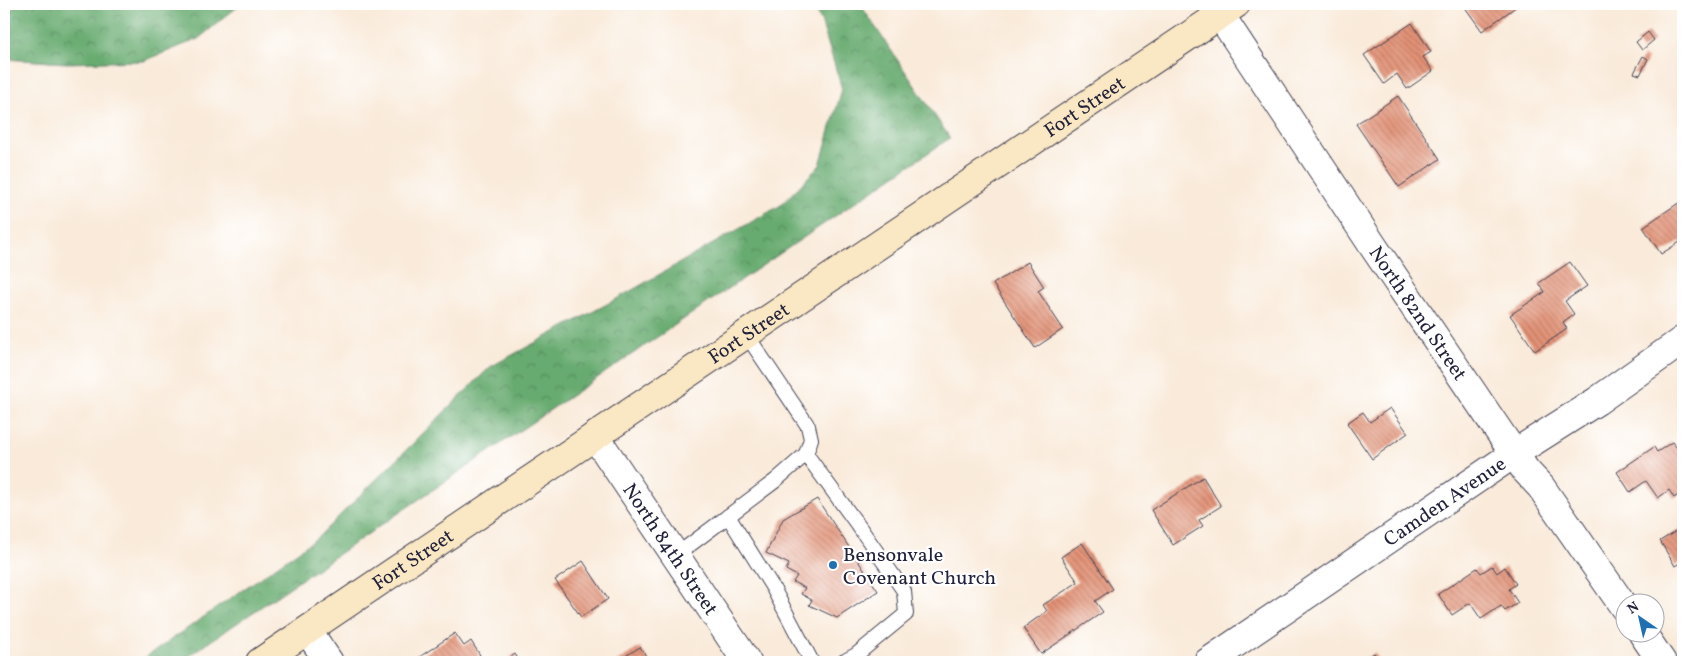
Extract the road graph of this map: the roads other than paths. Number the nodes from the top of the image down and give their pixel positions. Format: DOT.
graph roads {
  1 [pos="1223,7"];
  2 [pos="746,334"];
  3 [pos="1683,340"];
  4 [pos="595,436"];
  5 [pos="1515,453"];
  6 [pos="806,454"];
  7 [pos="728,516"];
  8 [pos="676,556"];
  9 [pos="1615,594"];
  10 [pos="308,631"];
  11 [pos="1650,644"];
  12 [pos="260,662"];
  13 [pos="328,662"];
  14 [pos="747,662"];
  15 [pos="812,662"];
  16 [pos="843,662"];
  17 [pos="1208,662"];
  18 [pos="1662,662"];
  1 -- 2 [label="main road, Fort Street"];
  1 -- 5 [label="street, North 82nd Street"];
  2 -- 4 [label="main road, Fort Street"];
  2 -- 6 [label="lane"];
  3 -- 5 [label="street, Camden Avenue"];
  4 -- 8 [label="street, North 84th Street"];
  4 -- 10 [label="main road, Fort Street"];
  5 -- 9 [label="street, North 82nd Street"];
  5 -- 17 [label="street, Camden Avenue"];
  6 -- 7 [label="lane"];
  6 -- 16 [label="lane"];
  7 -- 8 [label="lane"];
  7 -- 15 [label="lane"];
  8 -- 14 [label="street, North 84th Street"];
  10 -- 12 [label="main road, Fort Street"];
  10 -- 13 [label="street"];
  11 -- 18 [label="street"];
}
